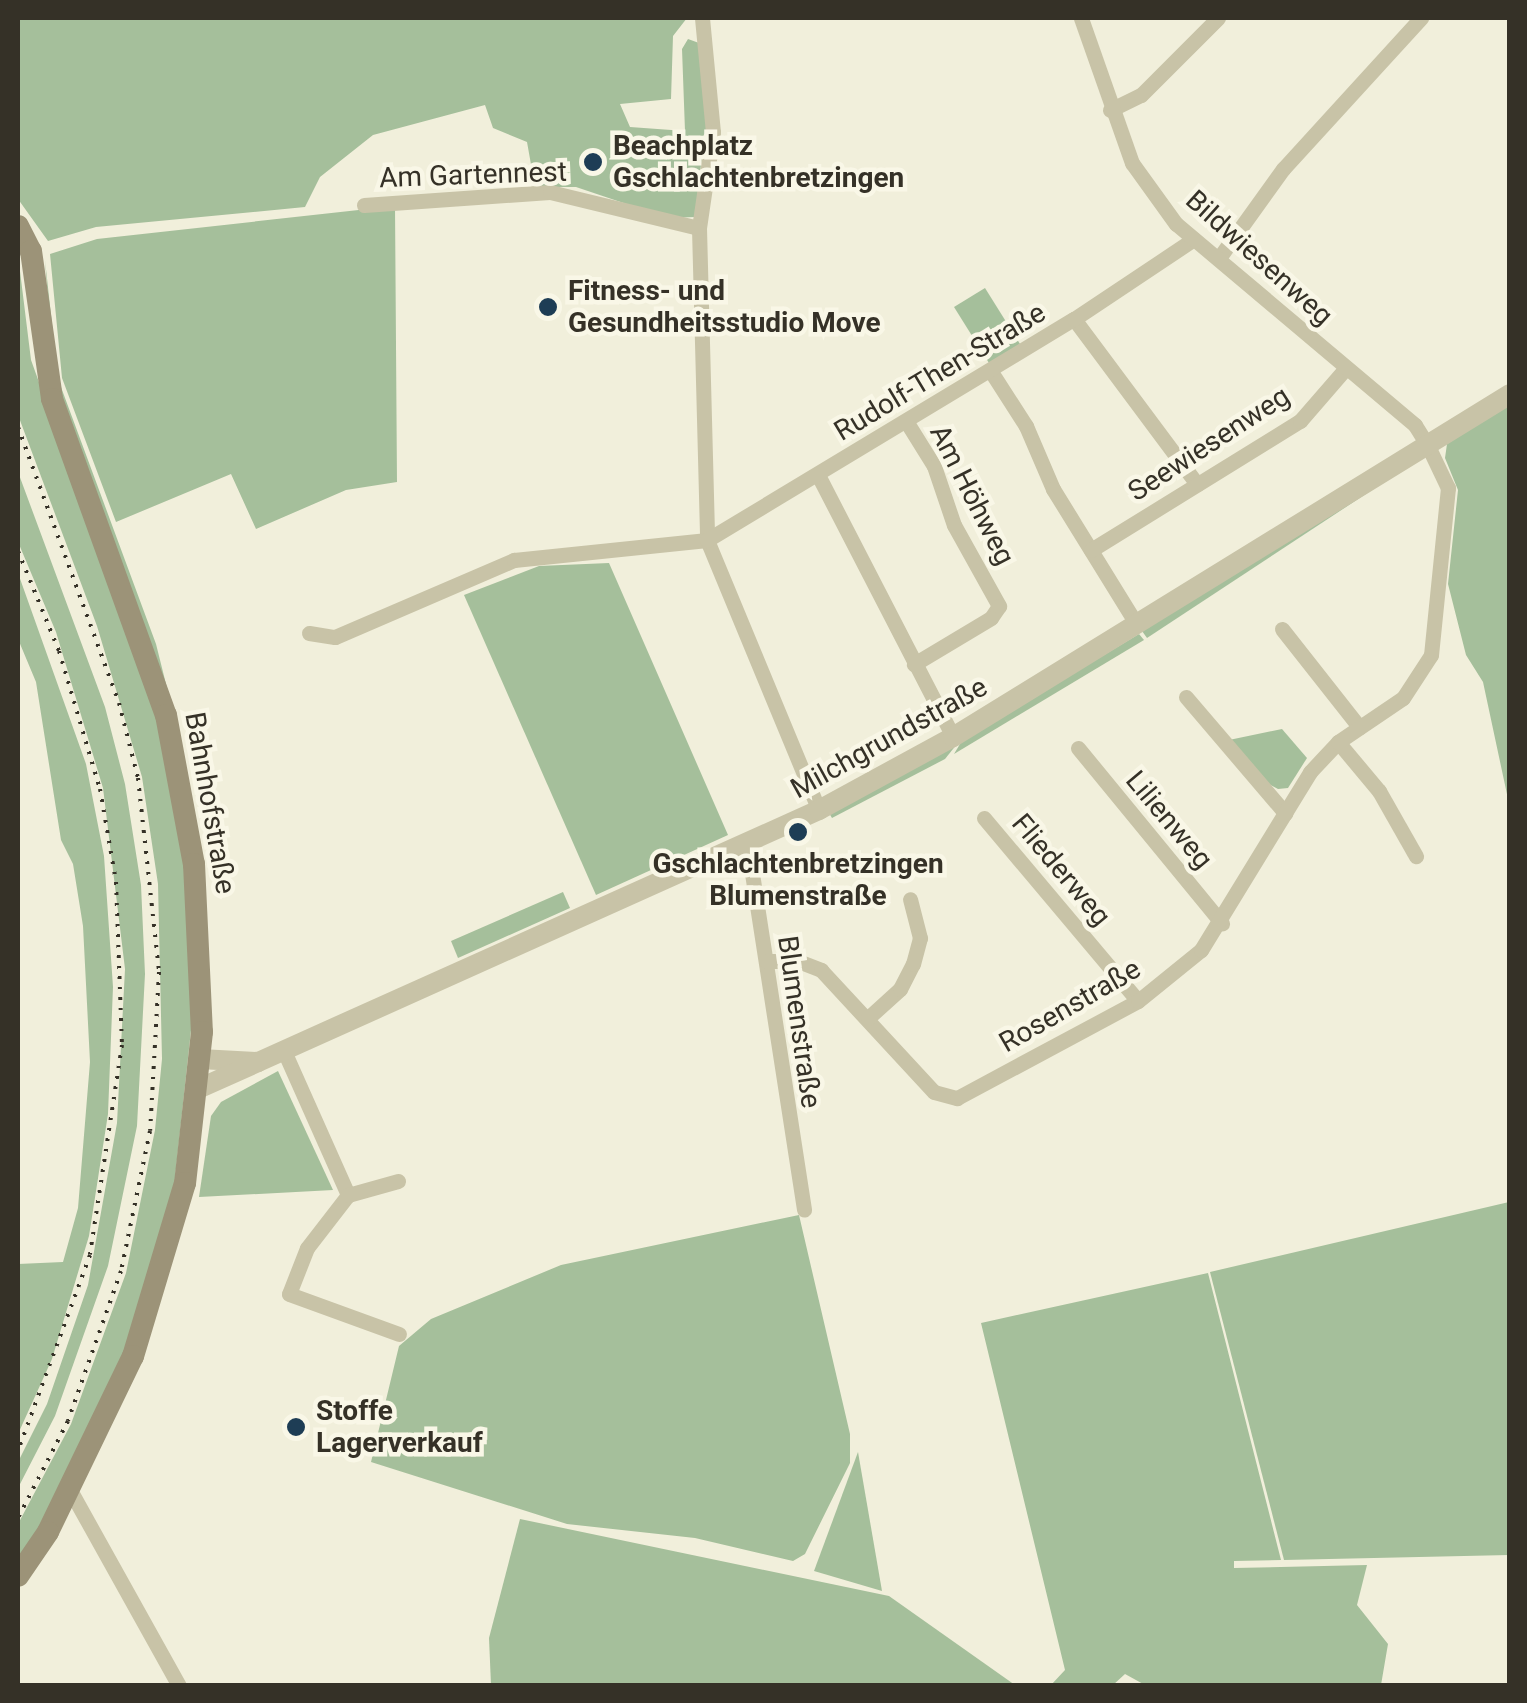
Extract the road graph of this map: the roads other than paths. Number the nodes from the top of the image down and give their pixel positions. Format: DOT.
graph roads {
  1 [pos="702,18"];
  2 [pos="1081,18"];
  3 [pos="1218,18"];
  4 [pos="1421,18"];
  5 [pos="1110,110"];
  6 [pos="364,205"];
  7 [pos="18,226"];
  8 [pos="699,228"];
  9 [pos="1194,239"];
  10 [pos="1219,258"];
  11 [pos="1074,319"];
  12 [pos="1345,368"];
  13 [pos="990,370"];
  14 [pos="1510,394"];
  15 [pos="906,421"];
  16 [pos="1428,446"];
  17 [pos="818,475"];
  18 [pos="1197,484"];
  19 [pos="707,540"];
  20 [pos="1091,550"];
  21 [pos="1137,625"];
  22 [pos="1282,629"];
  23 [pos="310,634"];
  24 [pos="914,664"];
  25 [pos="1186,697"];
  26 [pos="1359,727"];
  27 [pos="953,737"];
  28 [pos="1338,742"];
  29 [pos="1078,748"];
  30 [pos="819,810"];
  31 [pos="1285,813"];
  32 [pos="984,818"];
  33 [pos="747,841"];
  34 [pos="1416,856"];
  35 [pos="910,899"];
  36 [pos="1222,923"];
  37 [pos="766,962"];
  38 [pos="1138,1001"];
  39 [pos="868,1018"];
  40 [pos="284,1051"];
  41 [pos="200,1059"];
  42 [pos="260,1062"];
  43 [pos="198,1089"];
  44 [pos="398,1181"];
  45 [pos="348,1195"];
  46 [pos="804,1210"];
  47 [pos="399,1334"];
  48 [pos="70,1490"];
  49 [pos="18,1576"];
  50 [pos="178,1686"];
  1 -- 8 [label="street"];
  2 -- 5 [label="street, Bildwiesenweg"];
  3 -- 5 [label="street"];
  4 -- 10 [label="street"];
  5 -- 9 [label="street, Bildwiesenweg"];
  6 -- 8 [label="street, Am Gartennest"];
  7 -- 41 [label="main road, Bahnhofstraße"];
  8 -- 19 [label="street"];
  9 -- 10 [label="street, Bildwiesenweg"];
  9 -- 11 [label="street, Rudolf-Then-Straße"];
  10 -- 12 [label="street, Bildwiesenweg"];
  11 -- 13 [label="street, Rudolf-Then-Straße"];
  11 -- 18 [label="street"];
  12 -- 16 [label="street, Bildwiesenweg"];
  12 -- 18 [label="street, Seewiesenweg"];
  13 -- 15 [label="street, Rudolf-Then-Straße"];
  13 -- 20 [label="street"];
  14 -- 16 [label="street, Milchgrundstraße"];
  15 -- 17 [label="street, Rudolf-Then-Straße"];
  15 -- 24 [label="street, Am Höhweg"];
  16 -- 21 [label="street, Milchgrundstraße"];
  16 -- 26 [label="street, Rosenstraße"];
  17 -- 19 [label="street, Rudolf-Then-Straße"];
  17 -- 24 [label="street"];
  18 -- 20 [label="street, Seewiesenweg"];
  19 -- 23 [label="street, Rudolf-Then-Straße"];
  19 -- 30 [label="street"];
  20 -- 21 [label="street"];
  21 -- 27 [label="street, Milchgrundstraße"];
  22 -- 26 [label="street"];
  24 -- 27 [label="street"];
  25 -- 31 [label="street"];
  26 -- 28 [label="street, Rosenstraße"];
  27 -- 30 [label="street, Milchgrundstraße"];
  28 -- 31 [label="street, Rosenstraße"];
  28 -- 34 [label="street"];
  29 -- 36 [label="street, Lilienweg"];
  30 -- 33 [label="street, Milchgrundstraße"];
  31 -- 36 [label="street, Rosenstraße"];
  32 -- 38 [label="street, Fliederweg"];
  33 -- 37 [label="street, Blumenstraße"];
  33 -- 40 [label="street, Milchgrundstraße"];
  35 -- 39 [label="street"];
  36 -- 38 [label="street, Rosenstraße"];
  37 -- 39 [label="street, Rosenstraße"];
  37 -- 46 [label="street, Blumenstraße"];
  38 -- 39 [label="street, Rosenstraße"];
  40 -- 42 [label="street, Milchgrundstraße"];
  40 -- 45 [label="street"];
  41 -- 42 [label="street, Milchgrundstraße"];
  41 -- 43 [label="main road, Bahnhofstraße"];
  42 -- 43 [label="street, Milchgrundstraße"];
  43 -- 48 [label="main road, Bahnhofstraße"];
  44 -- 45 [label="street"];
  45 -- 47 [label="street"];
  48 -- 49 [label="main road, Bahnhofstraße"];
  48 -- 50 [label="street"];
}
